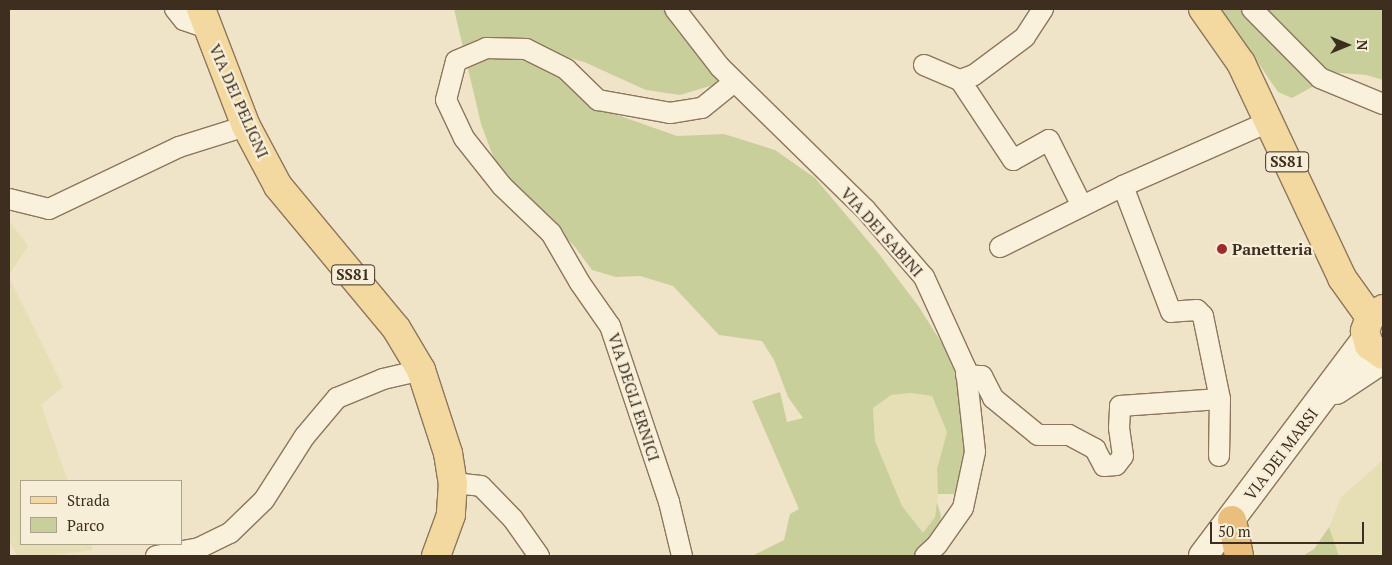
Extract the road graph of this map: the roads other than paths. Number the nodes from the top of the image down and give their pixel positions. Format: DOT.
graph roads {
  1 [pos="175,9"];
  2 [pos="675,9"];
  3 [pos="1044,9"];
  4 [pos="1203,9"];
  5 [pos="1252,9"];
  6 [pos="204,18"];
  7 [pos="924,65"];
  8 [pos="960,80"];
  9 [pos="734,82"];
  10 [pos="1383,104"];
  11 [pos="1268,122"];
  12 [pos="246,126"];
  13 [pos="1123,186"];
  14 [pos="9,199"];
  15 [pos="1082,206"];
  16 [pos="1000,247"];
  17 [pos="1378,320"];
  18 [pos="1383,360"];
  19 [pos="421,370"];
  20 [pos="966,375"];
  21 [pos="1220,399"];
  22 [pos="1322,399"];
  23 [pos="1219,456"];
  24 [pos="453,483"];
  25 [pos="1232,520"];
  26 [pos="156,556"];
  27 [pos="436,556"];
  28 [pos="539,556"];
  29 [pos="682,556"];
  30 [pos="926,556"];
  31 [pos="1203,556"];
  32 [pos="1239,556"];
  1 -- 6 [label="street"];
  2 -- 9 [label="street, VIA DEI SABINI"];
  3 -- 8 [label="street"];
  4 -- 11 [label="main road, SS81"];
  5 -- 10 [label="street"];
  6 -- 12 [label="main road, VIA DEI PELIGNI / SS81"];
  7 -- 8 [label="street"];
  8 -- 15 [label="street"];
  9 -- 20 [label="street, VIA DEI SABINI"];
  9 -- 29 [label="street, VIA DEGLI ERNICI"];
  11 -- 13 [label="street"];
  11 -- 17 [label="main road, SS81"];
  12 -- 14 [label="street"];
  12 -- 19 [label="main road, VIA DEI PELIGNI / SS81"];
  13 -- 15 [label="street"];
  13 -- 21 [label="street"];
  15 -- 16 [label="street"];
  17 -- 22 [label="main road, VIA DEI MARSI"];
  18 -- 22 [label="main road, VIA DEI MARSI"];
  19 -- 24 [label="main road, VIA DEI PELIGNI / SS81"];
  19 -- 26 [label="street"];
  20 -- 21 [label="street"];
  20 -- 30 [label="street, VIA DEI SABINI"];
  21 -- 23 [label="street"];
  22 -- 25 [label="main road, VIA DEI MARSI"];
  24 -- 27 [label="main road, VIA DEI PELIGNI / SS81"];
  24 -- 28 [label="street"];
  25 -- 31 [label="main road, VIA DEI MARSI"];
  25 -- 32 [label="highway"];
}
